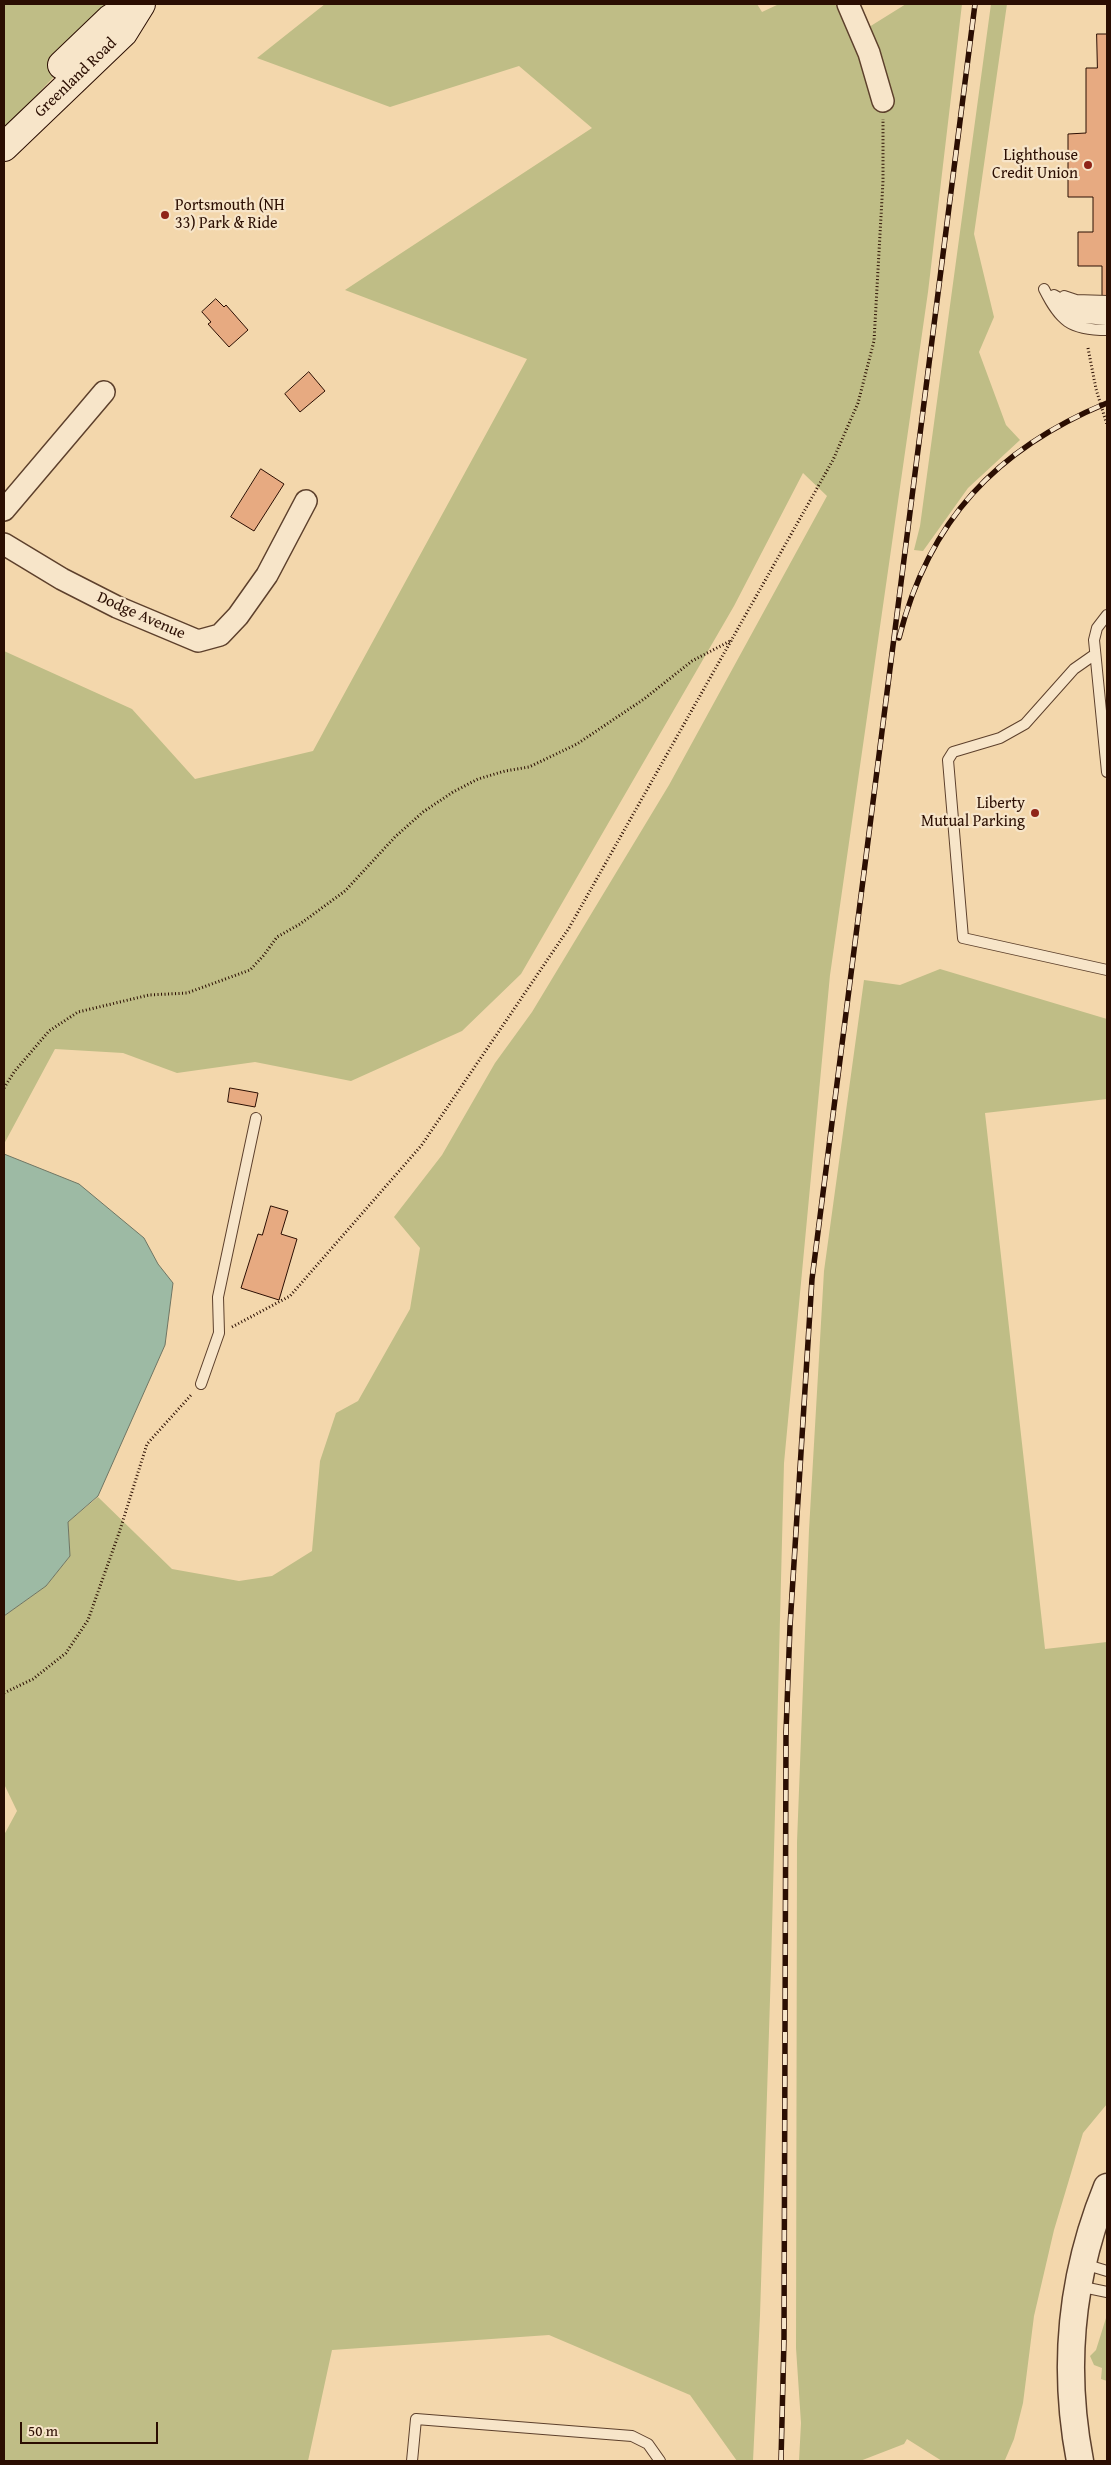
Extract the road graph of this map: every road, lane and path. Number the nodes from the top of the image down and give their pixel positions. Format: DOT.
graph roads {
  1 [pos="133,4"];
  2 [pos="141,4"];
  3 [pos="848,4"];
  4 [pos="882,101"];
  5 [pos="4,122"];
  6 [pos="4,147"];
  7 [pos="1044,290"];
  8 [pos="1107,301"];
  9 [pos="1107,311"];
  10 [pos="1107,320"];
  11 [pos="1107,330"];
  12 [pos="1088,348"];
  13 [pos="104,392"];
  14 [pos="1107,425"];
  15 [pos="306,501"];
  16 [pos="4,510"];
  17 [pos="4,544"];
  18 [pos="1107,615"];
  19 [pos="733,640"];
  20 [pos="1094,655"];
  21 [pos="1107,772"];
  22 [pos="1107,970"];
  23 [pos="4,1088"];
  24 [pos="256,1118"];
  25 [pos="219,1333"];
  26 [pos="201,1384"];
  27 [pos="4,1693"];
  28 [pos="1107,2187"];
  29 [pos="1107,2271"];
  30 [pos="1080,2275"];
  31 [pos="1107,2292"];
  32 [pos="412,2461"];
  33 [pos="660,2461"];
  34 [pos="1080,2461"];
  1 -- 5 [label="main road, Greenland Road"];
  2 -- 6 [label="main road, Greenland Road"];
  3 -- 4 [label="street"];
  4 -- 19 [label="path"];
  7 -- 8 [label="lane"];
  7 -- 9 [label="lane"];
  7 -- 10 [label="lane"];
  7 -- 11 [label="lane"];
  12 -- 14 [label="path"];
  13 -- 16 [label="street"];
  15 -- 17 [label="street, Dodge Avenue"];
  18 -- 20 [label="lane"];
  19 -- 23 [label="path"];
  19 -- 25 [label="path"];
  20 -- 21 [label="lane"];
  20 -- 22 [label="lane"];
  24 -- 25 [label="lane"];
  25 -- 26 [label="lane"];
  26 -- 27 [label="path"];
  28 -- 30 [label="street"];
  29 -- 30 [label="lane"];
  30 -- 31 [label="lane"];
  30 -- 34 [label="street"];
  32 -- 33 [label="lane"];
}
